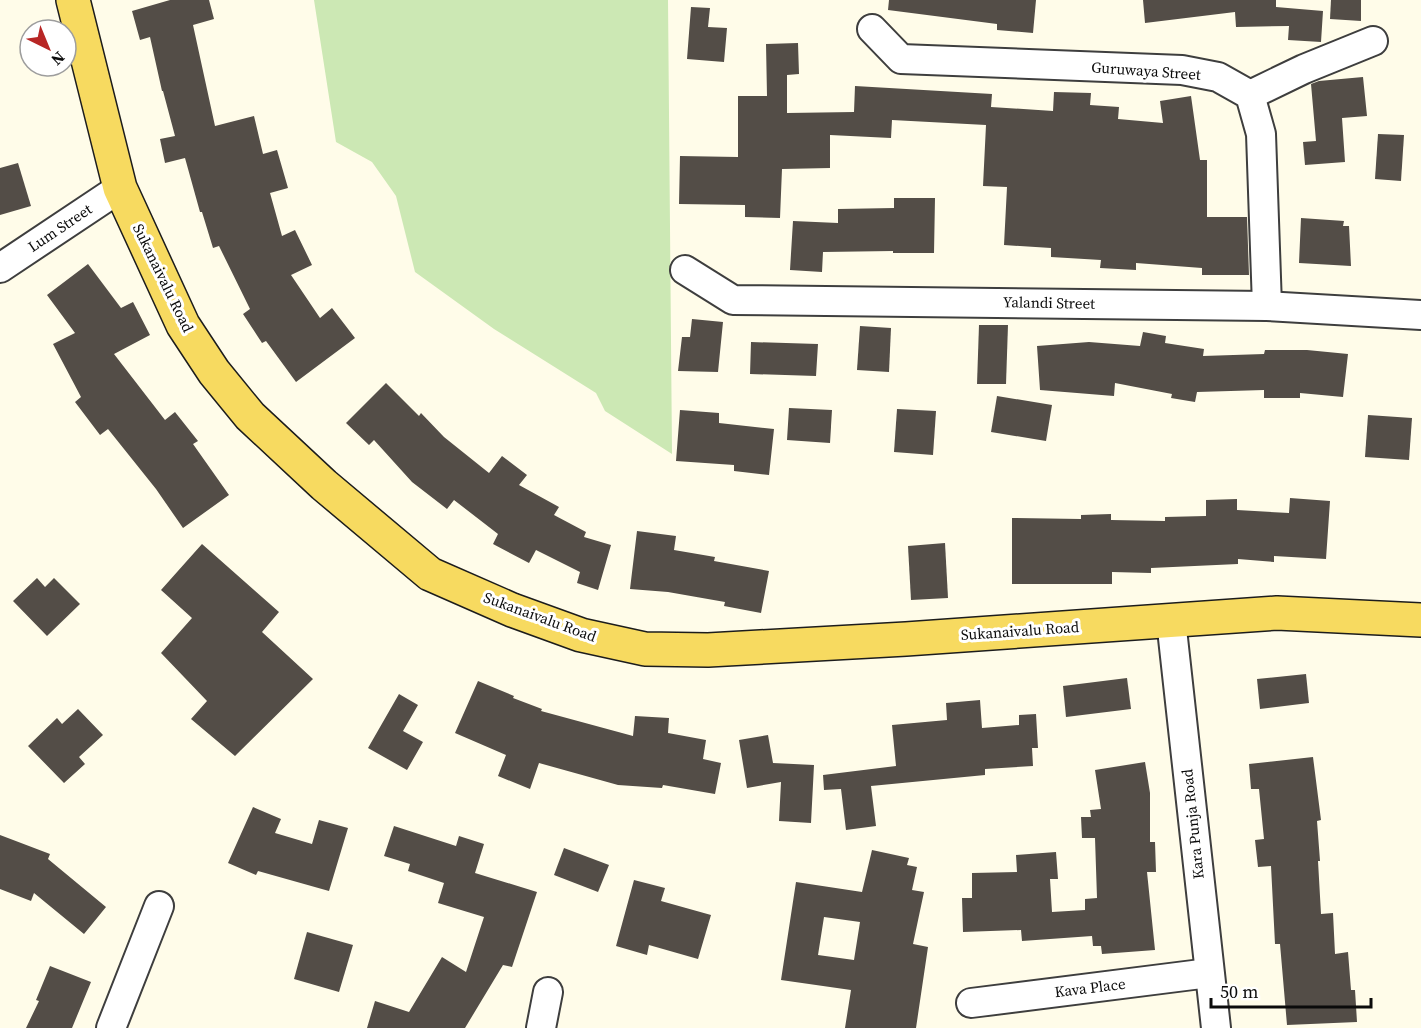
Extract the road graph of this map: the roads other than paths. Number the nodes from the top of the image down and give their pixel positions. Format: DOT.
graph roads {
  1 [pos="73,0"];
  2 [pos="873,29"];
  3 [pos="1373,41"];
  4 [pos="1250,95"];
  5 [pos="120,188"];
  6 [pos="0,268"];
  7 [pos="686,270"];
  8 [pos="1267,306"];
  9 [pos="1421,315"];
  10 [pos="1171,620"];
  11 [pos="1421,620"];
  12 [pos="159,906"];
  13 [pos="1209,973"];
  14 [pos="548,992"];
  15 [pos="971,1003"];
  16 [pos="111,1028"];
  17 [pos="541,1028"];
  18 [pos="1216,1028"];
  1 -- 5 [label="main road, Sukanaivalu Road"];
  2 -- 4 [label="street, Guruwaya Street"];
  3 -- 4 [label="street"];
  4 -- 8 [label="street"];
  5 -- 6 [label="street, Lum Street"];
  5 -- 10 [label="main road, Sukanaivalu Road"];
  7 -- 8 [label="street, Yalandi Street"];
  8 -- 9 [label="street, Yalandi Street"];
  10 -- 11 [label="main road, Sukanaivalu Road"];
  10 -- 13 [label="street, Kara Punja Road"];
  12 -- 16 [label="street"];
  13 -- 15 [label="street, Kava Place"];
  13 -- 18 [label="street, Kara Punja Road"];
  14 -- 17 [label="street"];
}
